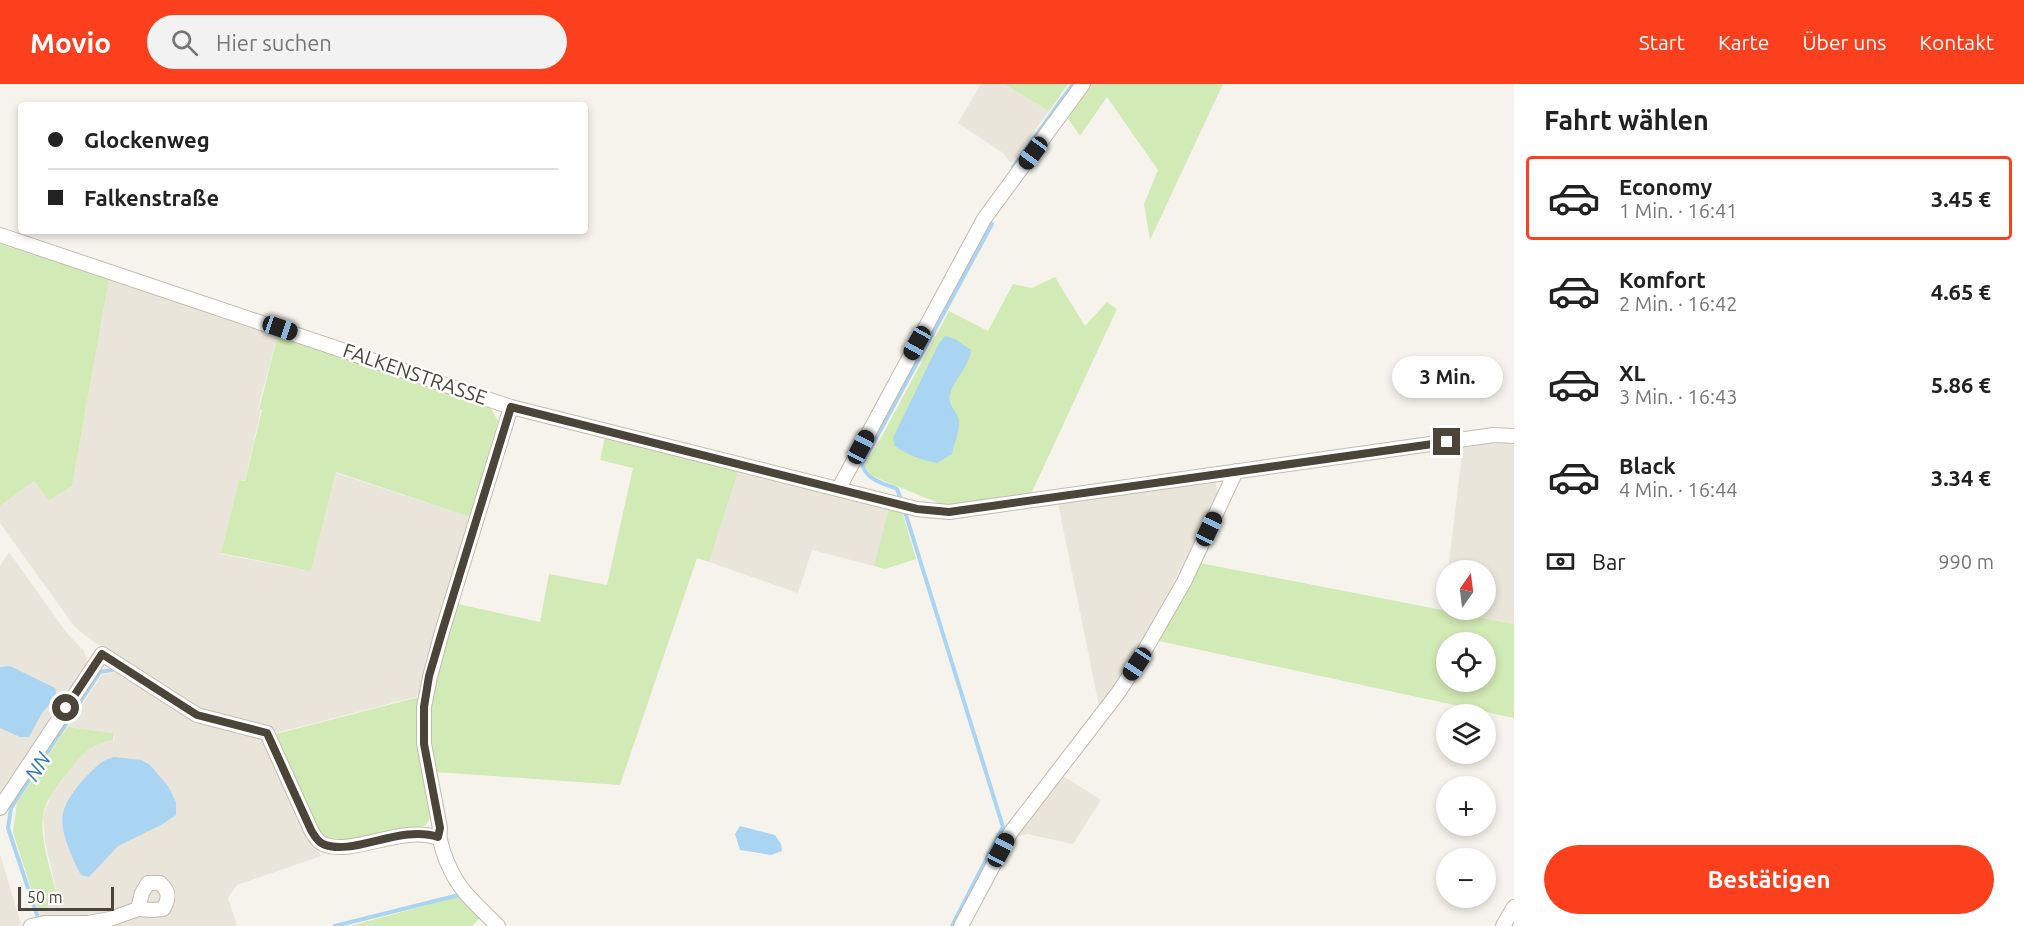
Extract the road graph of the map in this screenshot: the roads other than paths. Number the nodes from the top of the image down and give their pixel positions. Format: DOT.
graph roads {
  1 [pos="1083,84"];
  2 [pos="0,235"];
  3 [pos="511,407"];
  4 [pos="1514,436"];
  5 [pos="1236,471"];
  6 [pos="839,488"];
  7 [pos="0,808"];
  8 [pos="438,837"];
  9 [pos="1514,907"];
  10 [pos="138,909"];
  11 [pos="31,926"];
  12 [pos="498,926"];
  13 [pos="961,926"];
  14 [pos="1503,926"];
  1 -- 6 [label="street"];
  2 -- 3 [label="street, FALKENSTRASSE"];
  3 -- 6 [label="street, FALKENSTRASSE"];
  3 -- 8 [label="street"];
  4 -- 5 [label="street, FALKENSTRASSE"];
  5 -- 6 [label="street, FALKENSTRASSE"];
  5 -- 13 [label="street"];
  7 -- 8 [label="street"];
  8 -- 12 [label="street"];
  9 -- 14 [label="street"];
  10 -- 11 [label="street"];
}
